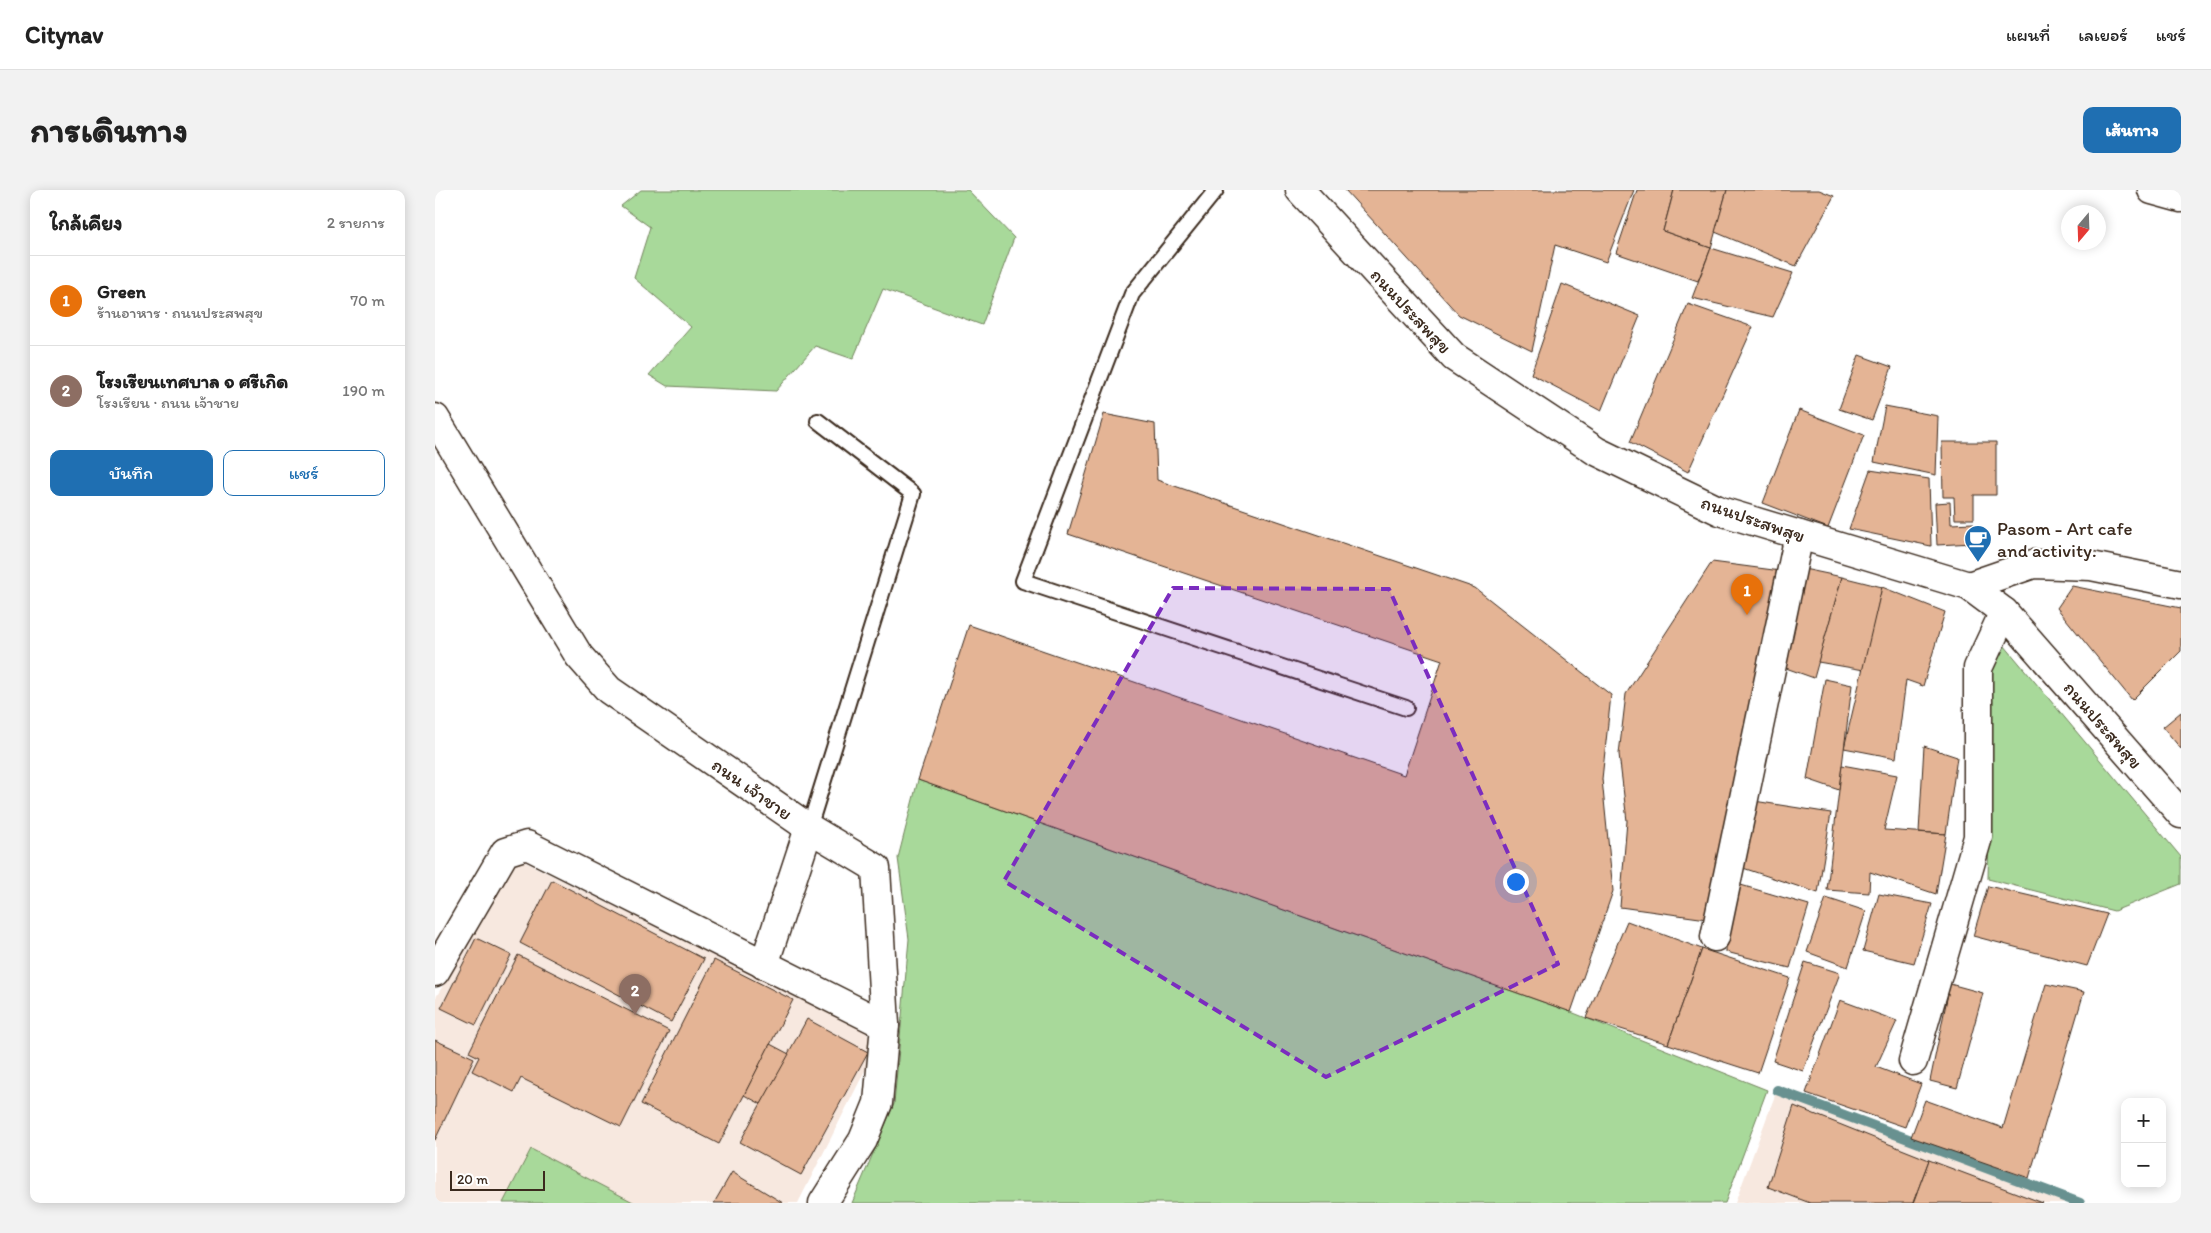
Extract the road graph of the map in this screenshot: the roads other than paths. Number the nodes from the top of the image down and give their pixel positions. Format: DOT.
graph roads {
  1 [pos="1216,190"];
  2 [pos="1300,190"];
  3 [pos="2152,190"];
  4 [pos="2181,198"];
  5 [pos="435,418"];
  6 [pos="818,421"];
  7 [pos="1799,535"];
  8 [pos="2181,584"];
  9 [pos="1969,586"];
  10 [pos="2004,612"];
  11 [pos="1406,708"];
  12 [pos="2181,814"];
  13 [pos="809,828"];
  14 [pos="1715,937"];
  15 [pos="764,965"];
  16 [pos="435,972"];
  17 [pos="885,1025"];
  18 [pos="1913,1061"];
  19 [pos="823,1203"];
  1 -- 11 [label="lane"];
  2 -- 7 [label="street, ถนนประสพสุข"];
  3 -- 4 [label="street"];
  5 -- 13 [label="street, ถนน เจ้าชาย"];
  6 -- 13 [label="lane"];
  7 -- 9 [label="street, ถนนประสพสุข"];
  7 -- 14 [label="street"];
  8 -- 9 [label="street"];
  9 -- 10 [label="street, ถนนประสพสุข"];
  10 -- 12 [label="street, ถนนประสพสุข"];
  10 -- 18 [label="street"];
  13 -- 15 [label="street"];
  13 -- 17 [label="street, ถนน เจ้าชาย"];
  15 -- 16 [label="street"];
  15 -- 17 [label="street"];
  17 -- 19 [label="street, ถนน เจ้าชาย"];
}
